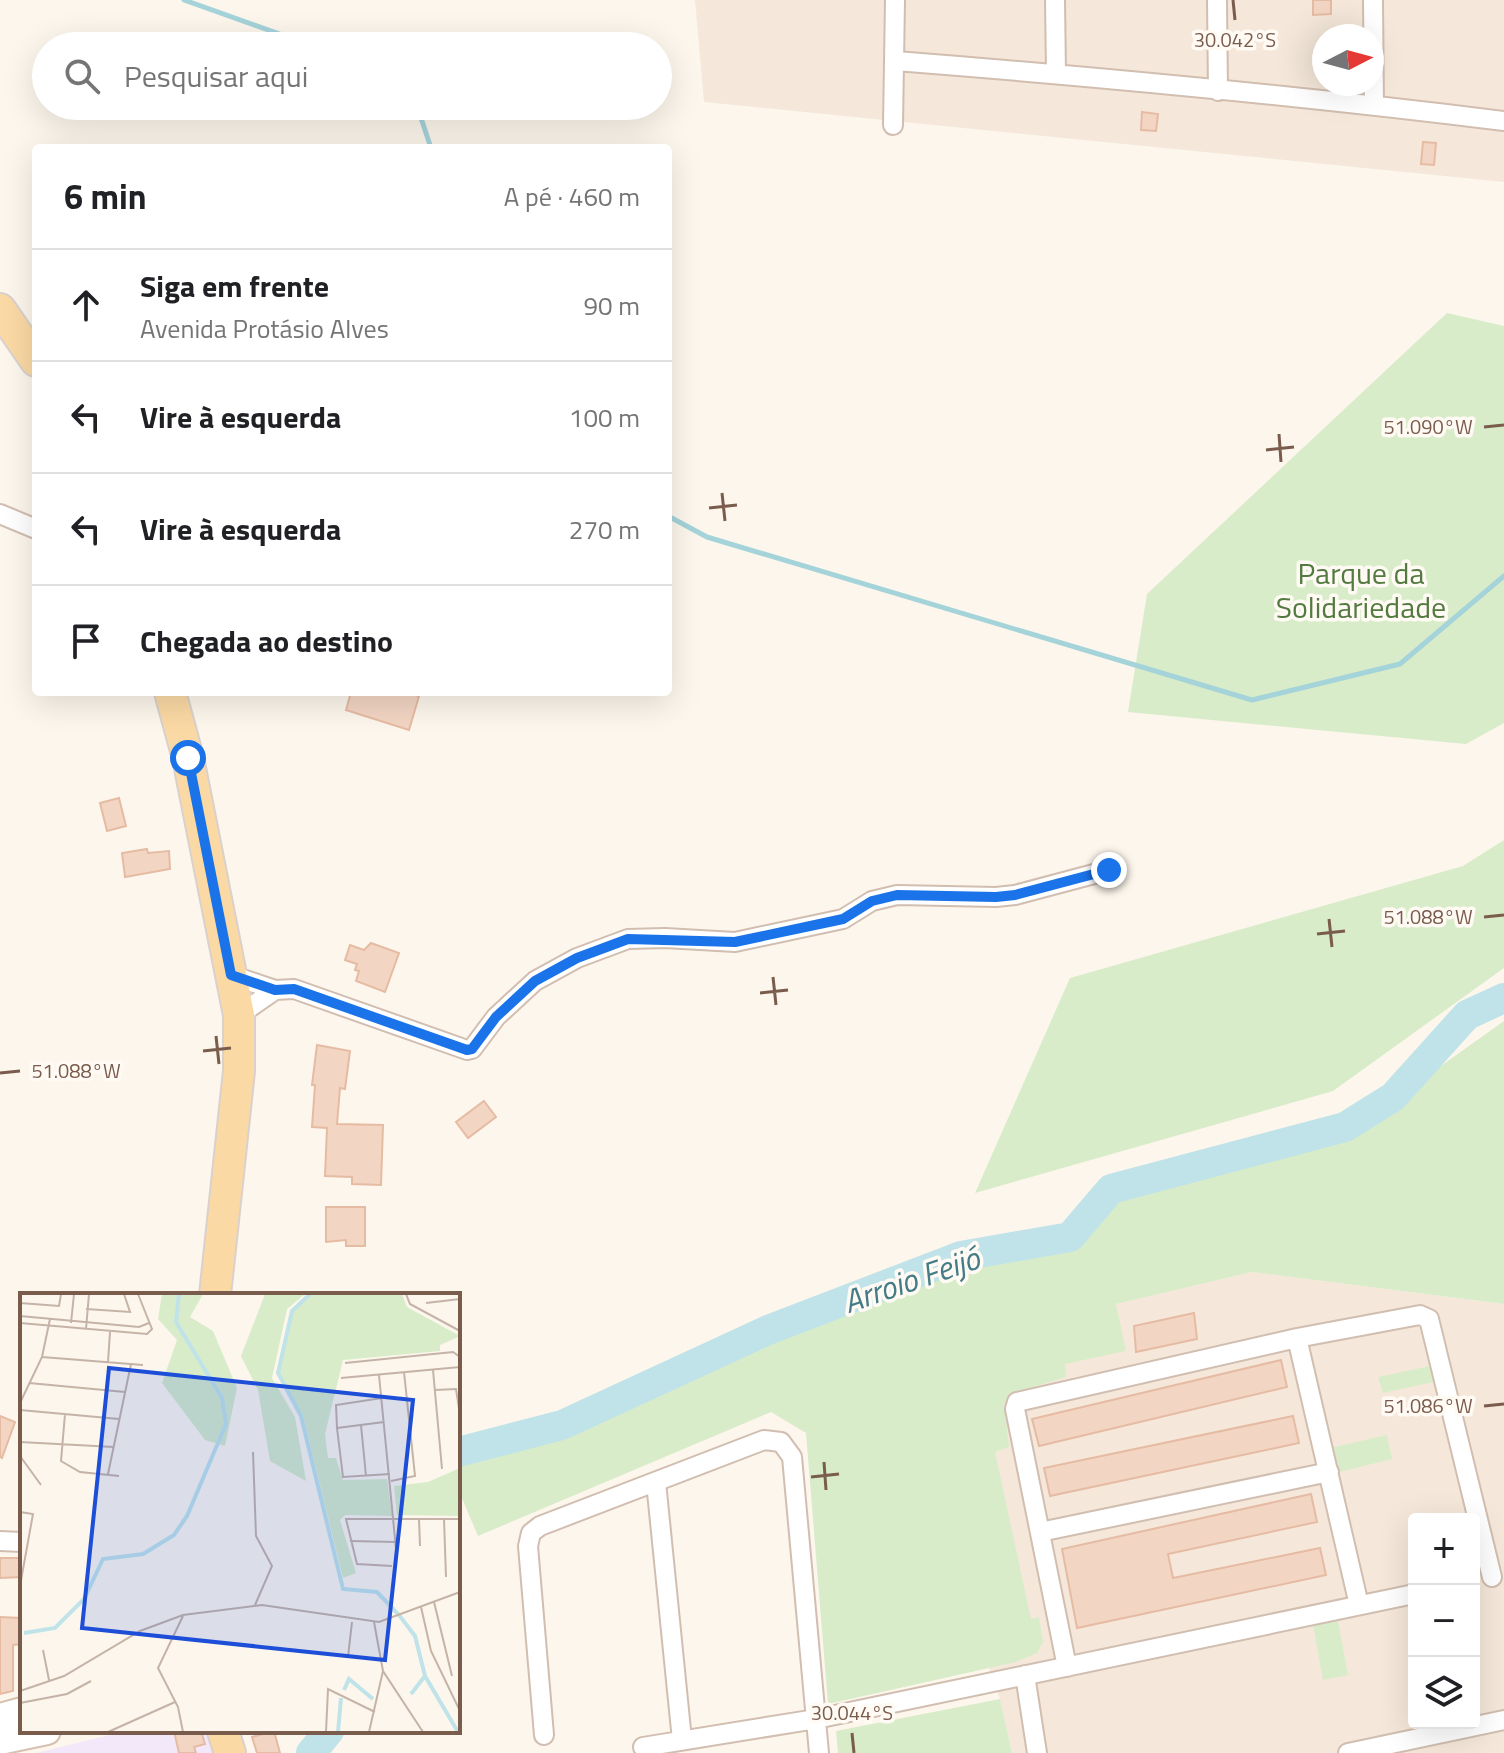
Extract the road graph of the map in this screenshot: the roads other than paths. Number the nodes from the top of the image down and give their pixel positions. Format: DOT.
graph roads {
  1 [pos="895,0"];
  2 [pos="1055,0"];
  3 [pos="1217,0"];
  4 [pos="1373,0"];
  5 [pos="896,61"];
  6 [pos="1056,74"];
  7 [pos="1218,91"];
  8 [pos="1374,105"];
  9 [pos="1504,121"];
  10 [pos="893,125"];
  11 [pos="0,309"];
  12 [pos="32,355"];
  13 [pos="0,514"];
  14 [pos="32,527"];
  15 [pos="171,696"];
  16 [pos="1109,870"];
  17 [pos="231,975"];
  18 [pos="275,990"];
  19 [pos="239,1015"];
  20 [pos="215,1293"];
  21 [pos="1297,1338"];
  22 [pos="1329,1472"];
  23 [pos="656,1482"];
  24 [pos="1040,1532"];
  25 [pos="0,1541"];
  26 [pos="20,1542"];
  27 [pos="1490,1577"];
  28 [pos="1408,1595"];
  29 [pos="1359,1605"];
  30 [pos="1067,1667"];
  31 [pos="1025,1675"];
  32 [pos="20,1712"];
  33 [pos="0,1717"];
  34 [pos="816,1719"];
  35 [pos="1504,1720"];
  36 [pos="38,1733"];
  37 [pos="224,1733"];
  38 [pos="544,1735"];
  39 [pos="682,1740"];
  40 [pos="0,1741"];
  41 [pos="643,1747"];
  42 [pos="230,1753"];
  43 [pos="819,1753"];
  44 [pos="1037,1753"];
  45 [pos="1348,1753"];
  1 -- 5 [label="street"];
  2 -- 6 [label="street"];
  3 -- 7 [label="street"];
  4 -- 8 [label="street"];
  5 -- 6 [label="street"];
  5 -- 10 [label="street"];
  6 -- 7 [label="street"];
  7 -- 8 [label="street"];
  8 -- 9 [label="street"];
  11 -- 12 [label="main road"];
  13 -- 14 [label="street"];
  15 -- 17 [label="main road"];
  16 -- 18 [label="street"];
  17 -- 18 [label="street"];
  17 -- 19 [label="main road"];
  18 -- 19 [label="street"];
  19 -- 20 [label="main road"];
  21 -- 22 [label="street"];
  21 -- 24 [label="street"];
  21 -- 27 [label="street"];
  22 -- 24 [label="street"];
  22 -- 29 [label="street"];
  23 -- 34 [label="street"];
  23 -- 38 [label="street"];
  23 -- 39 [label="street"];
  24 -- 30 [label="street"];
  25 -- 26 [label="street"];
  28 -- 29 [label="street"];
  29 -- 30 [label="street"];
  30 -- 31 [label="street"];
  31 -- 34 [label="street"];
  31 -- 44 [label="street"];
  32 -- 33 [label="main road"];
  34 -- 39 [label="street"];
  34 -- 43 [label="street"];
  35 -- 45 [label="street"];
  36 -- 40 [label="main road"];
  37 -- 42 [label="main road"];
  39 -- 41 [label="street"];
}
